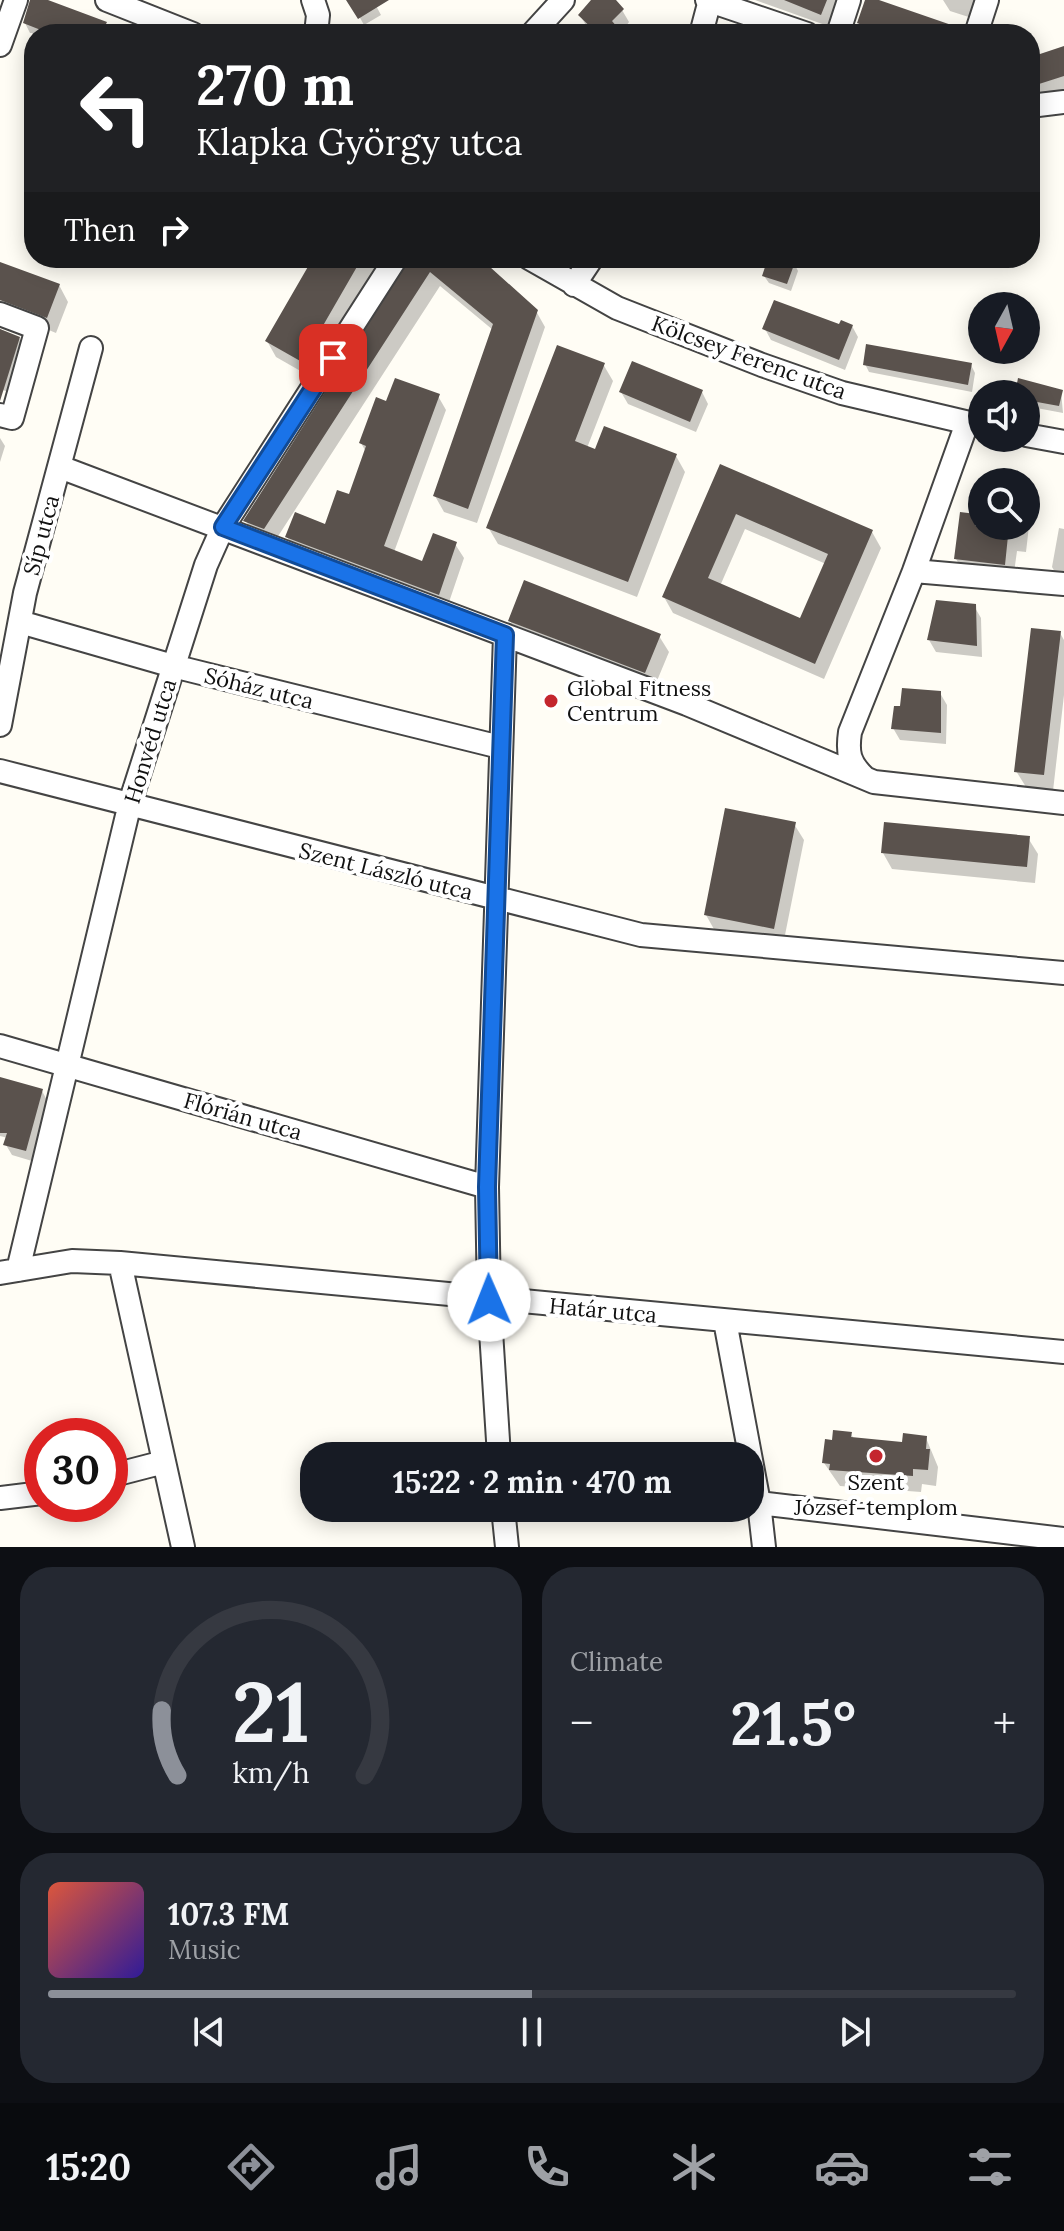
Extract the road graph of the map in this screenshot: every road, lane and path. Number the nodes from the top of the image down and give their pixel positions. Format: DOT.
graph roads {
  1 [pos="16,0"];
  2 [pos="107,0"];
  3 [pos="142,0"];
  4 [pos="313,0"];
  5 [pos="563,0"];
  6 [pos="709,0"];
  7 [pos="849,0"];
  8 [pos="987,0"];
  9 [pos="157,19"];
  10 [pos="169,24"];
  11 [pos="317,24"];
  12 [pos="541,24"];
  13 [pos="703,24"];
  14 [pos="778,24"];
  15 [pos="841,24"];
  16 [pos="979,24"];
  17 [pos="0,45"];
  18 [pos="1064,102"];
  19 [pos="1040,105"];
  20 [pos="390,268"];
  21 [pos="546,268"];
  22 [pos="585,268"];
  23 [pos="574,285"];
  24 [pos="0,314"];
  25 [pos="91,348"];
  26 [pos="0,415"];
  27 [pos="968,423"];
  28 [pos="1040,438"];
  29 [pos="968,439"];
  30 [pos="1064,442"];
  31 [pos="60,467"];
  32 [pos="223,527"];
  33 [pos="914,571"];
  34 [pos="1064,584"];
  35 [pos="20,622"];
  36 [pos="505,635"];
  37 [pos="173,666"];
  38 [pos="0,725"];
  39 [pos="500,747"];
  40 [pos="0,771"];
  41 [pos="865,778"];
  42 [pos="130,803"];
  43 [pos="1064,803"];
  44 [pos="498,899"];
  45 [pos="1064,973"];
  46 [pos="0,1046"];
  47 [pos="65,1065"];
  48 [pos="487,1187"];
  49 [pos="120,1263"];
  50 [pos="9,1271"];
  51 [pos="489,1300"];
  52 [pos="725,1321"];
  53 [pos="1064,1352"];
  54 [pos="498,1442"];
  55 [pos="748,1442"];
  56 [pos="164,1462"];
  57 [pos="128,1471"];
  58 [pos="24,1495"];
  59 [pos="0,1498"];
  60 [pos="764,1504"];
  61 [pos="504,1522"];
  62 [pos="761,1522"];
  63 [pos="1056,1541"];
  64 [pos="183,1547"];
  65 [pos="507,1547"];
  66 [pos="764,1547"];
  1 -- 17 [label="street"];
  2 -- 9 [label="street"];
  3 -- 9 [label="street"];
  4 -- 11 [label="street"];
  5 -- 12 [label="street"];
  6 -- 13 [label="street"];
  6 -- 14 [label="street"];
  7 -- 15 [label="street"];
  8 -- 16 [label="street"];
  9 -- 10 [label="street"];
  18 -- 19 [label="street"];
  20 -- 32 [label="street, Honvéd utca"];
  21 -- 23 [label="street, Kölcsey Ferenc utca"];
  22 -- 23 [label="street"];
  23 -- 27 [label="street, Kölcsey Ferenc utca"];
  24 -- 26 [label="street"];
  25 -- 31 [label="street, Síp utca"];
  28 -- 30 [label="street"];
  29 -- 33 [label="street"];
  31 -- 32 [label="street"];
  31 -- 35 [label="street, Síp utca"];
  32 -- 36 [label="street"];
  32 -- 37 [label="street, Honvéd utca"];
  33 -- 34 [label="street"];
  33 -- 41 [label="street"];
  35 -- 37 [label="street, Sóház utca"];
  35 -- 38 [label="street, Síp utca"];
  36 -- 39 [label="street"];
  36 -- 41 [label="street"];
  37 -- 39 [label="street, Sóház utca"];
  37 -- 42 [label="street, Honvéd utca"];
  39 -- 44 [label="street"];
  40 -- 42 [label="street, Szent László utca"];
  41 -- 43 [label="street"];
  42 -- 44 [label="street, Szent László utca"];
  42 -- 47 [label="street, Honvéd utca"];
  44 -- 45 [label="street, Szent László utca"];
  44 -- 48 [label="street"];
  46 -- 47 [label="street, Flórián utca"];
  47 -- 48 [label="street, Flórián utca"];
  47 -- 50 [label="street, Honvéd utca"];
  48 -- 51 [label="street"];
  49 -- 50 [label="street, Határ utca"];
  49 -- 51 [label="street, Határ utca"];
  49 -- 56 [label="street"];
  51 -- 52 [label="street, Határ utca"];
  51 -- 54 [label="street"];
  52 -- 53 [label="street, Határ utca"];
  52 -- 55 [label="street"];
  56 -- 57 [label="street"];
  56 -- 64 [label="street"];
  58 -- 59 [label="street"];
  60 -- 63 [label="street"];
  61 -- 65 [label="street"];
  62 -- 66 [label="street"];
}
